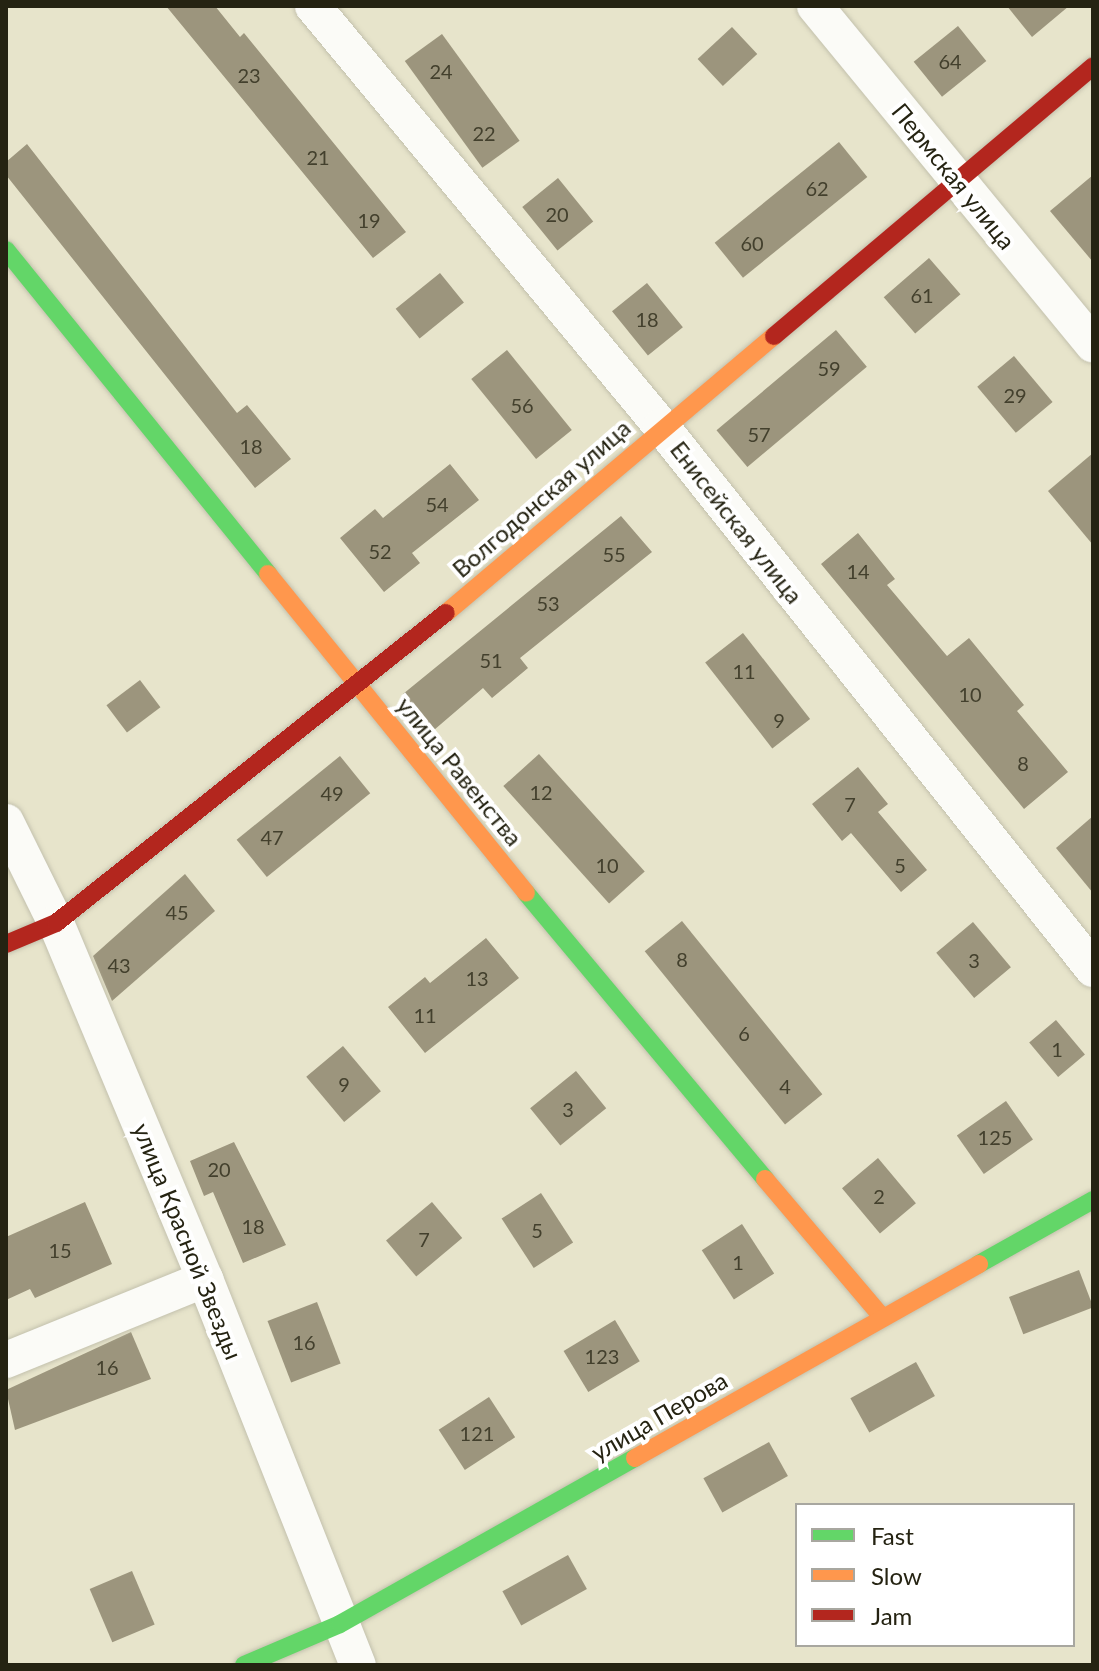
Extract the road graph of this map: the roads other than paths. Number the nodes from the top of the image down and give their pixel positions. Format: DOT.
graph roads {
  1 [pos="313,6"];
  2 [pos="815,6"];
  3 [pos="1093,66"];
  4 [pos="959,181"];
  5 [pos="6,250"];
  6 [pos="1093,345"];
  7 [pos="661,426"];
  8 [pos="361,685"];
  9 [pos="6,822"];
  10 [pos="56,923"];
  11 [pos="6,944"];
  12 [pos="1093,969"];
  13 [pos="1093,1200"];
  14 [pos="205,1279"];
  15 [pos="882,1317"];
  16 [pos="6,1360"];
  17 [pos="340,1624"];
  18 [pos="244,1665"];
  19 [pos="358,1665"];
  1 -- 7 [label="street, Енисейская улица"];
  2 -- 4 [label="street, Пермская улица"];
  3 -- 4 [label="street, Волгодонская улица"];
  4 -- 6 [label="street, Пермская улица"];
  4 -- 7 [label="street, Волгодонская улица"];
  5 -- 8 [label="street, улица Равенства"];
  7 -- 8 [label="street, Волгодонская улица"];
  7 -- 12 [label="street, Енисейская улица"];
  8 -- 10 [label="street, Волгодонская улица"];
  8 -- 15 [label="street, улица Равенства"];
  9 -- 10 [label="street, улица Красной Звезды"];
  10 -- 11 [label="street, Волгодонская улица"];
  10 -- 14 [label="street, улица Красной Звезды"];
  13 -- 15 [label="street, улица Перова"];
  14 -- 16 [label="street"];
  14 -- 17 [label="street, улица Красной Звезды"];
  15 -- 17 [label="street, улица Перова"];
  17 -- 18 [label="street, улица Перова"];
  17 -- 19 [label="street, улица Красной Звезды"];
}
